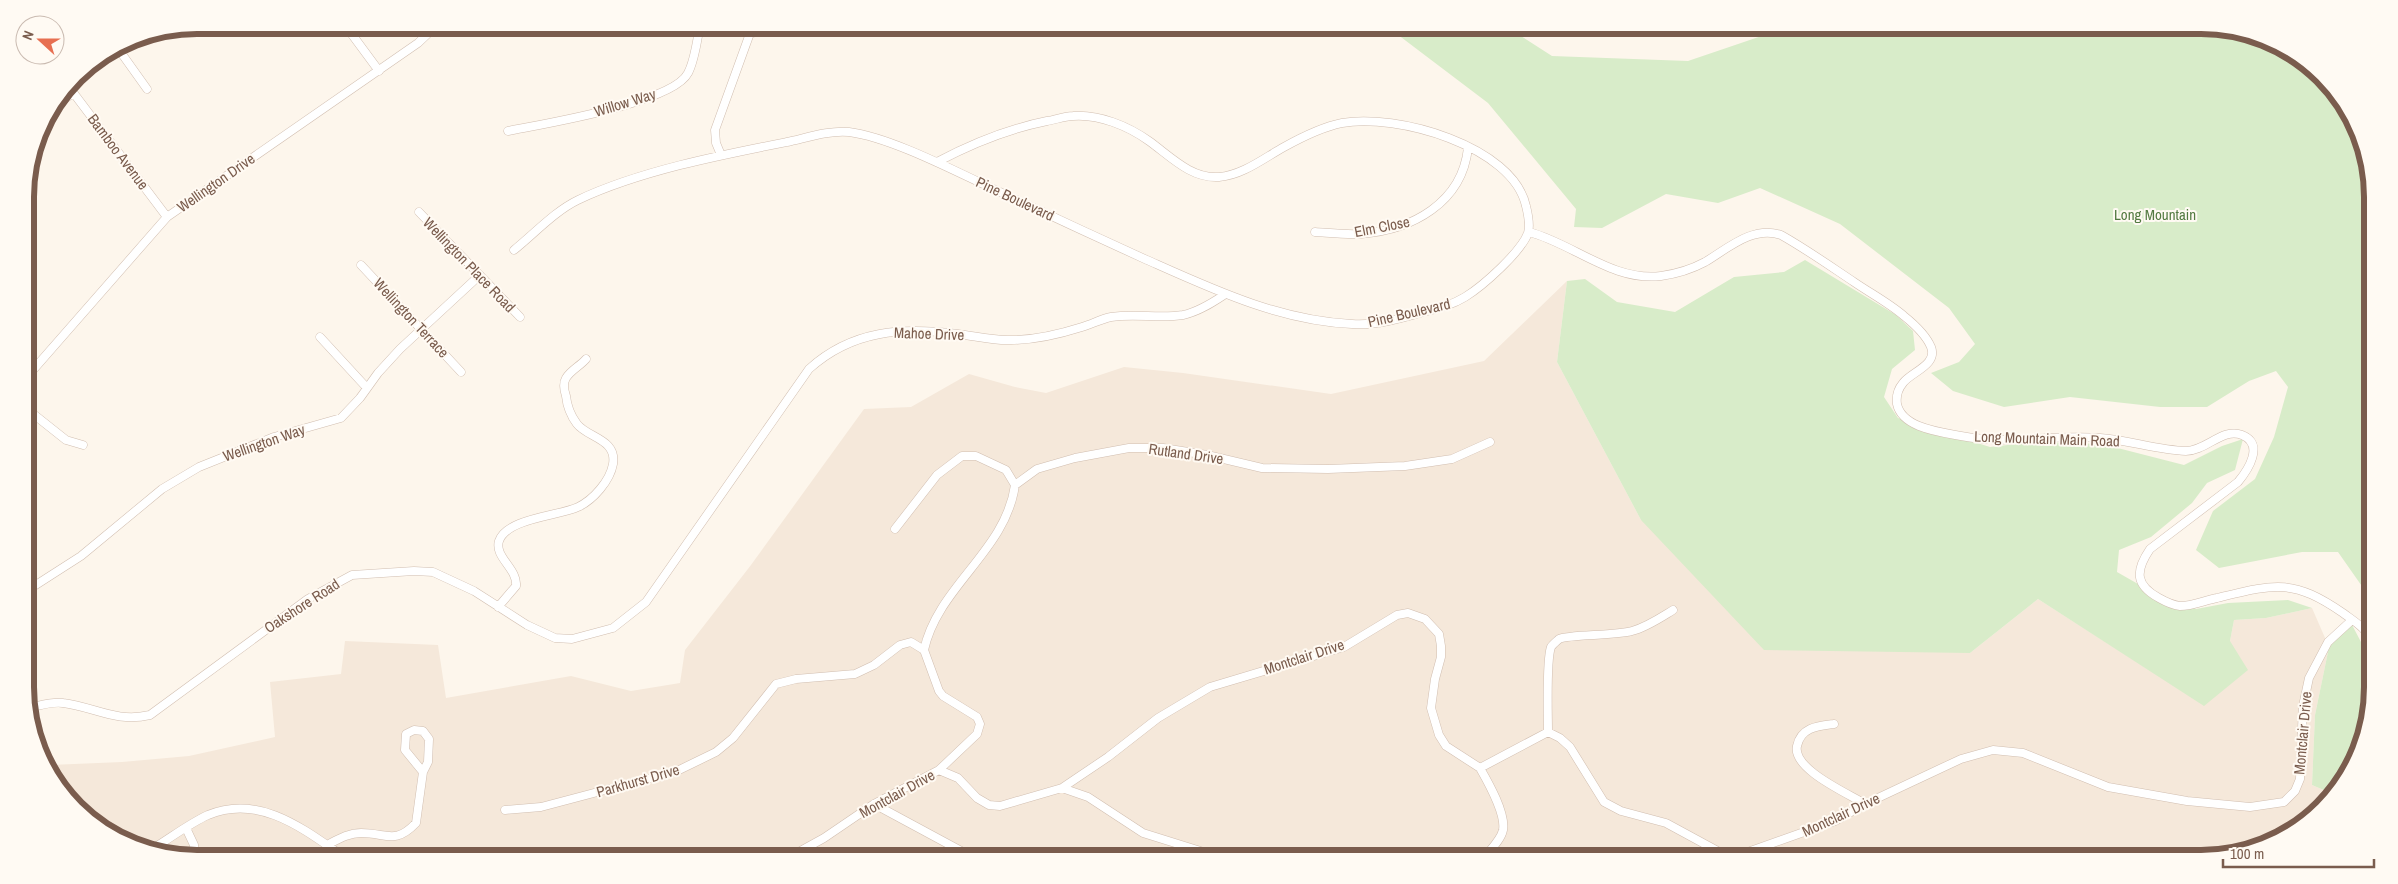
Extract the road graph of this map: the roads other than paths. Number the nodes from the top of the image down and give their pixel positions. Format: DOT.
graph roads {
  1 [pos="352,34"];
  2 [pos="428,34"];
  3 [pos="698,34"];
  4 [pos="749,34"];
  5 [pos="121,53"];
  6 [pos="379,71"];
  7 [pos="147,89"];
  8 [pos="72,91"];
  9 [pos="508,131"];
  10 [pos="1468,148"];
  11 [pos="721,155"];
  12 [pos="937,162"];
  13 [pos="419,212"];
  14 [pos="167,217"];
  15 [pos="1315,232"];
  16 [pos="1528,232"];
  17 [pos="514,250"];
  18 [pos="361,265"];
  19 [pos="480,275"];
  20 [pos="1224,295"];
  21 [pos="520,318"];
  22 [pos="421,329"];
  23 [pos="320,337"];
  24 [pos="586,359"];
  25 [pos="34,369"];
  26 [pos="461,372"];
  27 [pos="367,388"];
  28 [pos="34,415"];
  29 [pos="1490,442"];
  30 [pos="83,445"];
  31 [pos="1015,485"];
  32 [pos="710,511"];
  33 [pos="895,529"];
  34 [pos="34,586"];
  35 [pos="498,607"];
  36 [pos="1673,610"];
  37 [pos="2352,620"];
  38 [pos="2364,629"];
  39 [pos="924,650"];
  40 [pos="35,707"];
  41 [pos="1834,724"];
  42 [pos="1548,732"];
  43 [pos="1480,768"];
  44 [pos="939,770"];
  45 [pos="423,772"];
  46 [pos="1062,788"];
  47 [pos="874,804"];
  48 [pos="1865,804"];
  49 [pos="505,810"];
  50 [pos="186,828"];
  51 [pos="327,845"];
  52 [pos="158,846"];
  53 [pos="194,850"];
  54 [pos="334,850"];
  55 [pos="802,850"];
  56 [pos="959,850"];
  57 [pos="1197,850"];
  58 [pos="1490,850"];
  59 [pos="1716,850"];
  60 [pos="1754,850"];
  1 -- 6 [label="street"];
  2 -- 6 [label="street, Wellington Drive"];
  3 -- 9 [label="street, Willow Way"];
  4 -- 11 [label="street"];
  5 -- 7 [label="street"];
  6 -- 14 [label="street, Wellington Drive"];
  8 -- 14 [label="street, Bamboo Avenue"];
  10 -- 12 [label="street"];
  10 -- 15 [label="street, Elm Close"];
  10 -- 16 [label="street"];
  11 -- 12 [label="street, Pine Boulevard"];
  11 -- 17 [label="street, Pine Boulevard"];
  12 -- 20 [label="street, Pine Boulevard"];
  13 -- 19 [label="street, Wellington Place Road"];
  14 -- 25 [label="street, Wellington Drive"];
  16 -- 20 [label="street, Pine Boulevard"];
  16 -- 37 [label="street, Long Mountain Main Road"];
  18 -- 22 [label="street, Wellington Terrace"];
  19 -- 21 [label="street, Wellington Place Road"];
  19 -- 22 [label="street, Wellington Way"];
  20 -- 32 [label="street, Mahoe Drive"];
  22 -- 26 [label="street, Wellington Terrace"];
  22 -- 27 [label="street, Wellington Way"];
  23 -- 27 [label="street"];
  24 -- 35 [label="street"];
  27 -- 34 [label="street, Wellington Way"];
  28 -- 30 [label="street"];
  29 -- 31 [label="street, Rutland Drive"];
  31 -- 33 [label="street"];
  31 -- 39 [label="street"];
  32 -- 35 [label="street, Oakshore Road"];
  35 -- 40 [label="street, Oakshore Road"];
  36 -- 42 [label="street"];
  37 -- 38 [label="street"];
  37 -- 48 [label="street, Montclair Drive"];
  39 -- 44 [label="street"];
  39 -- 49 [label="street, Parkhurst Drive"];
  41 -- 48 [label="street"];
  42 -- 43 [label="street"];
  42 -- 59 [label="street, Montclair Drive"];
  43 -- 46 [label="street, Montclair Drive"];
  43 -- 58 [label="street"];
  44 -- 46 [label="street, Montclair Drive"];
  44 -- 47 [label="street, Montclair Drive"];
  45 -- 45 [label="street"];
  45 -- 51 [label="street"];
  46 -- 57 [label="street"];
  47 -- 55 [label="street, Montclair Drive"];
  47 -- 56 [label="street"];
  48 -- 60 [label="street, Montclair Drive"];
  50 -- 51 [label="street"];
  50 -- 52 [label="street"];
  50 -- 53 [label="street"];
  51 -- 54 [label="street"];
}
